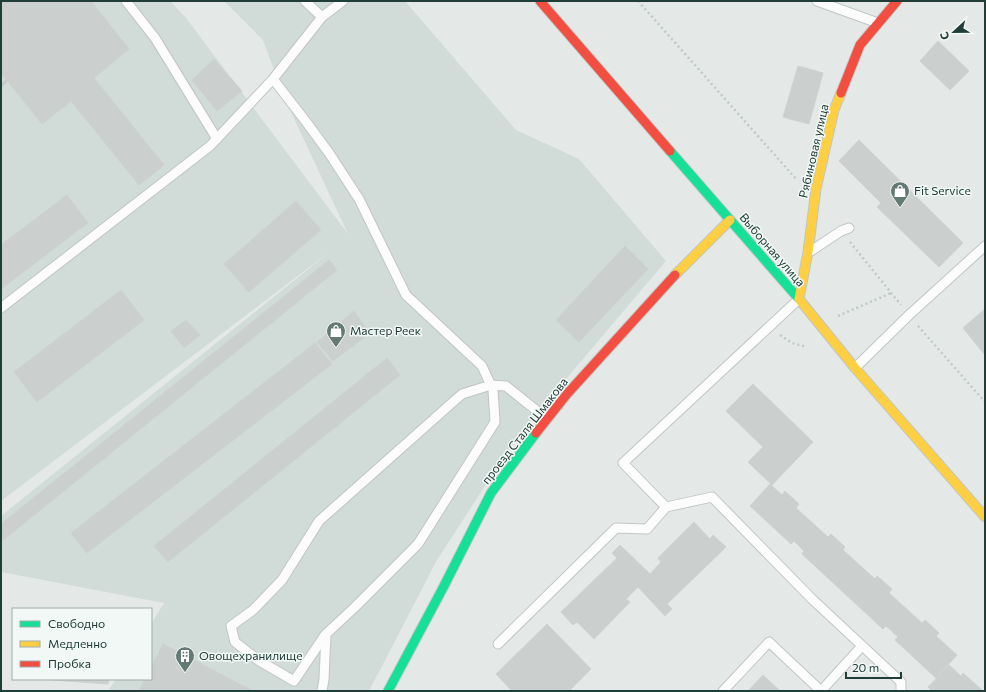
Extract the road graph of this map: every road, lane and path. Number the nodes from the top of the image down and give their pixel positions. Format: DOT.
graph roads {
  1 [pos="126,1"];
  2 [pos="305,1"];
  3 [pos="343,1"];
  4 [pos="540,1"];
  5 [pos="817,1"];
  6 [pos="897,1"];
  7 [pos="322,18"];
  8 [pos="878,23"];
  9 [pos="273,79"];
  10 [pos="217,139"];
  11 [pos="730,220"];
  12 [pos="849,228"];
  13 [pos="985,246"];
  14 [pos="808,252"];
  15 [pos="891,293"];
  16 [pos="799,299"];
  17 [pos="1,308"];
  18 [pos="836,317"];
  19 [pos="769,326"];
  20 [pos="806,347"];
  21 [pos="855,368"];
  22 [pos="491,385"];
  23 [pos="547,419"];
  24 [pos="666,506"];
  25 [pos="985,517"];
  26 [pos="326,634"];
  27 [pos="498,644"];
  28 [pos="862,646"];
  29 [pos="322,691"];
  30 [pos="388,691"];
  31 [pos="723,691"];
  32 [pos="901,691"];
  1 -- 10 [label="lane"];
  2 -- 7 [label="lane"];
  3 -- 7 [label="lane"];
  4 -- 11 [label="street, Выборная улица"];
  5 -- 8 [label="lane"];
  6 -- 8 [label="street, Рябиновая улица"];
  7 -- 9 [label="lane"];
  8 -- 14 [label="street, Рябиновая улица"];
  9 -- 10 [label="lane"];
  9 -- 22 [label="lane"];
  10 -- 17 [label="lane"];
  11 -- 16 [label="street, Выборная улица"];
  11 -- 23 [label="street, проезд Сталя Шмакова"];
  12 -- 14 [label="lane"];
  13 -- 21 [label="lane"];
  14 -- 16 [label="street, Рябиновая улица"];
  15 -- 18 [label="path"];
  16 -- 19 [label="lane"];
  16 -- 21 [label="street, Выборная улица"];
  19 -- 20 [label="path"];
  19 -- 24 [label="lane"];
  21 -- 25 [label="street, Выборная улица"];
  22 -- 23 [label="lane"];
  22 -- 26 [label="lane"];
  22 -- 26 [label="lane"];
  23 -- 30 [label="street, проезд Сталя Шмакова"];
  24 -- 27 [label="lane"];
  24 -- 28 [label="lane"];
  26 -- 29 [label="lane"];
  28 -- 31 [label="lane"];
  28 -- 32 [label="lane"];
}
